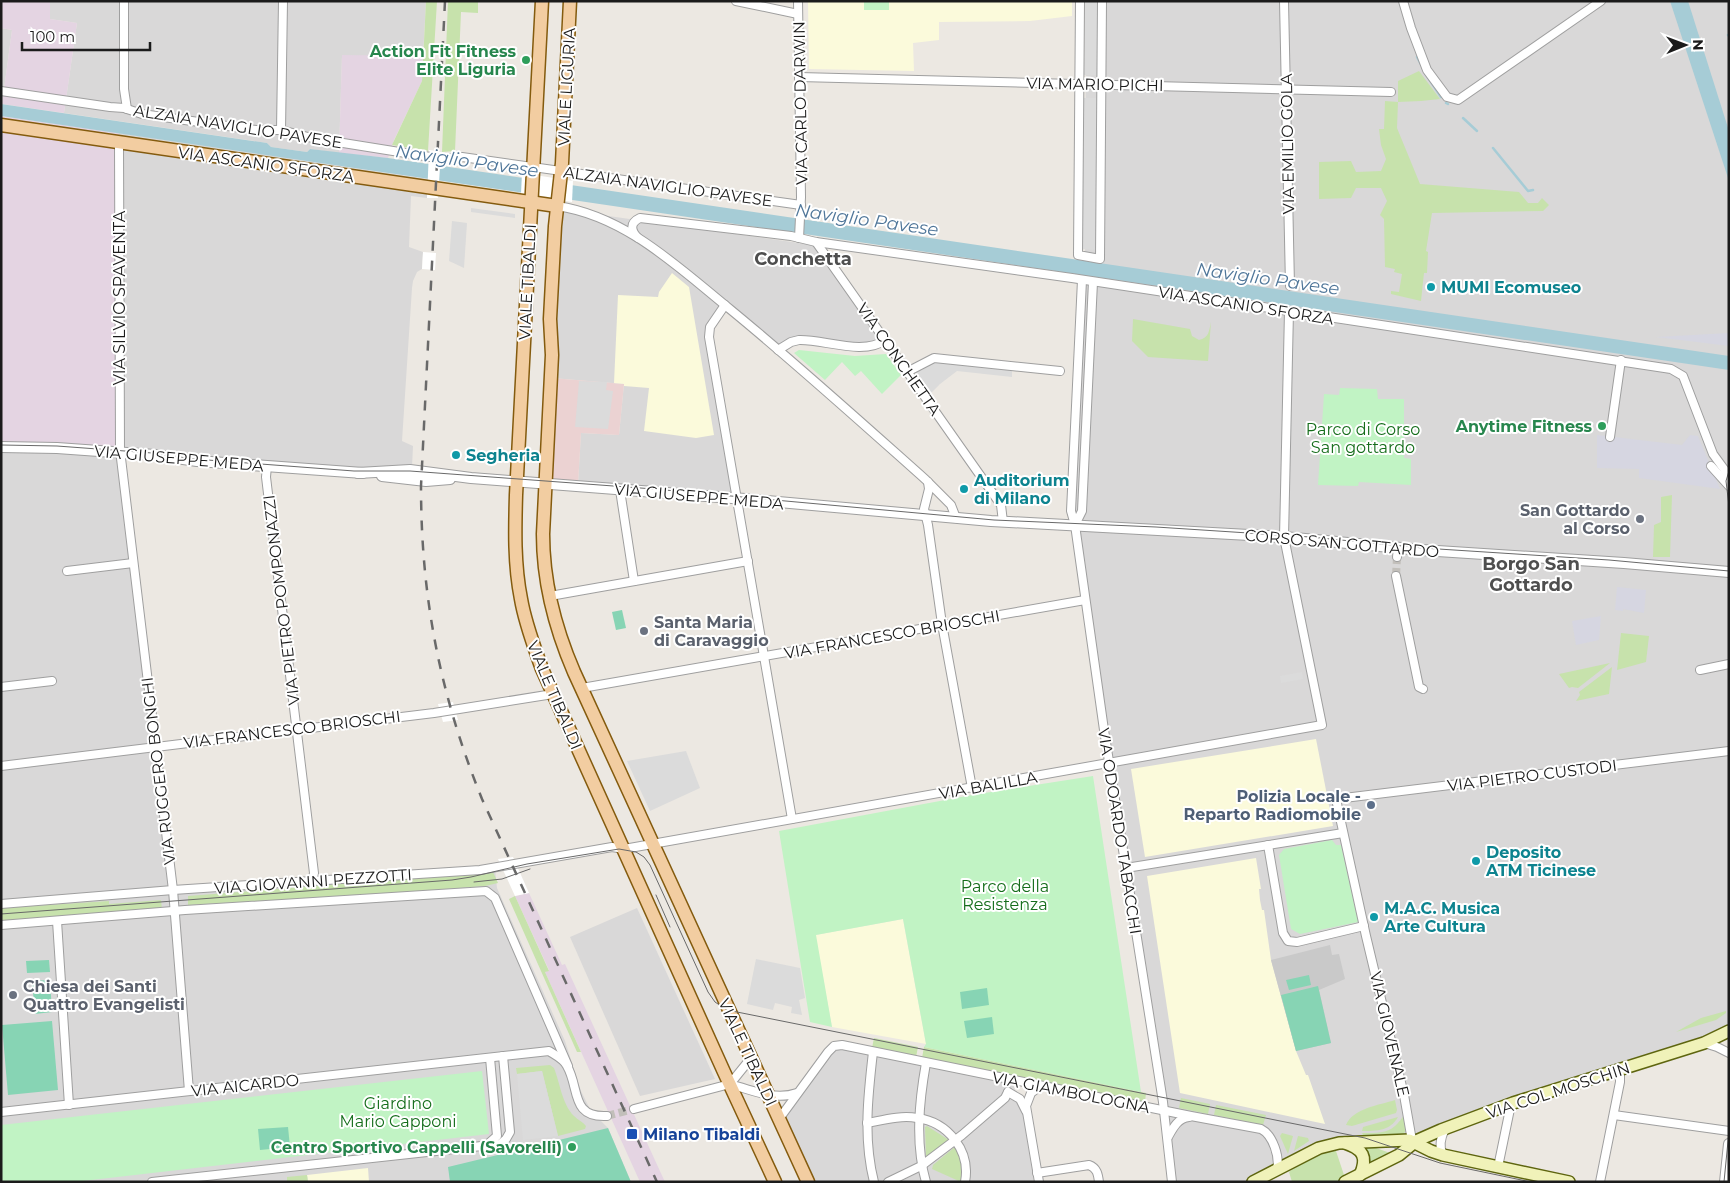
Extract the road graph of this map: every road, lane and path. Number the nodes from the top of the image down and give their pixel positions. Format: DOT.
graph roads {
  1 [pos="124,1"];
  2 [pos="283,1"];
  3 [pos="542,1"];
  4 [pos="570,1"];
  5 [pos="736,1"];
  6 [pos="798,1"];
  7 [pos="1080,1"];
  8 [pos="1102,1"];
  9 [pos="1284,1"];
  10 [pos="1403,1"];
  11 [pos="1601,1"];
  12 [pos="798,14"];
  13 [pos="799,77"];
  14 [pos="1079,83"];
  15 [pos="1101,84"];
  16 [pos="1286,89"];
  17 [pos="1,91"];
  18 [pos="1391,92"];
  19 [pos="127,109"];
  20 [pos="1,125"];
  21 [pos="281,130"];
  22 [pos="119,143"];
  23 [pos="533,171"];
  24 [pos="561,175"];
  25 [pos="531,199"];
  26 [pos="557,203"];
  27 [pos="801,205"];
  28 [pos="799,235"];
  29 [pos="638,238"];
  30 [pos="816,242"];
  31 [pos="1082,280"];
  32 [pos="1093,282"];
  33 [pos="1290,286"];
  34 [pos="725,305"];
  35 [pos="1289,311"];
  36 [pos="1081,321"];
  37 [pos="1091,322"];
  38 [pos="885,340"];
  39 [pos="778,350"];
  40 [pos="1621,360"];
  41 [pos="1060,371"];
  42 [pos="907,372"];
  43 [pos="1610,437"];
  44 [pos="1,447"];
  45 [pos="120,452"];
  46 [pos="1729,462"];
  47 [pos="1715,464"];
  48 [pos="267,466"];
  49 [pos="1729,476"];
  50 [pos="1073,479"];
  51 [pos="1084,480"];
  52 [pos="517,482"];
  53 [pos="928,482"];
  54 [pos="545,484"];
  55 [pos="1729,486"];
  56 [pos="620,490"];
  57 [pos="737,498"];
  58 [pos="926,516"];
  59 [pos="956,518"];
  60 [pos="1003,522"];
  61 [pos="1074,525"];
  62 [pos="1284,537"];
  63 [pos="748,562"];
  64 [pos="133,563"];
  65 [pos="67,571"];
  66 [pos="1729,572"];
  67 [pos="1396,576"];
  68 [pos="634,580"];
  69 [pos="550,596"];
  70 [pos="1085,600"];
  71 [pos="942,624"];
  72 [pos="764,656"];
  73 [pos="1729,664"];
  74 [pos="1700,670"];
  75 [pos="52,681"];
  76 [pos="1,687"];
  77 [pos="582,688"];
  78 [pos="1423,689"];
  79 [pos="553,694"];
  80 [pos="296,729"];
  81 [pos="155,746"];
  82 [pos="1729,751"];
  83 [pos="1110,762"];
  84 [pos="1,766"];
  85 [pos="972,788"];
  86 [pos="1336,799"];
  87 [pos="792,819"];
  88 [pos="1343,833"];
  89 [pos="653,842"];
  90 [pos="1268,845"];
  91 [pos="624,849"];
  92 [pos="1126,868"];
  93 [pos="312,882"];
  94 [pos="173,890"];
  95 [pos="1,904"];
  96 [pos="174,911"];
  97 [pos="57,921"];
  98 [pos="1,925"];
  99 [pos="1364,926"];
  100 [pos="1729,1031"];
  101 [pos="553,1032"];
  102 [pos="1704,1043"];
  103 [pos="548,1051"];
  104 [pos="873,1052"];
  105 [pos="1729,1053"];
  106 [pos="503,1056"];
  107 [pos="490,1058"];
  108 [pos="751,1058"];
  109 [pos="926,1064"];
  110 [pos="568,1066"];
  111 [pos="1617,1071"];
  112 [pos="999,1078"];
  113 [pos="730,1084"];
  114 [pos="1040,1086"];
  115 [pos="189,1091"];
  116 [pos="1008,1092"];
  117 [pos="797,1093"];
  118 [pos="768,1095"];
  119 [pos="1513,1103"];
  120 [pos="69,1104"];
  121 [pos="634,1109"];
  122 [pos="1164,1111"];
  123 [pos="1,1112"];
  124 [pos="1027,1112"];
  125 [pos="1614,1115"];
  126 [pos="606,1116"];
  127 [pos="1191,1116"];
  128 [pos="919,1118"];
  129 [pos="779,1119"];
  130 [pos="867,1123"];
  131 [pos="1445,1129"];
  132 [pos="1729,1130"];
  133 [pos="1168,1137"];
  134 [pos="956,1140"];
  135 [pos="1344,1142"];
  136 [pos="1414,1142"];
  137 [pos="488,1145"];
  138 [pos="1728,1149"];
  139 [pos="1443,1155"];
  140 [pos="921,1166"];
  141 [pos="1498,1167"];
  142 [pos="1277,1170"];
  143 [pos="1037,1173"];
  144 [pos="1360,1175"];
  145 [pos="1173,1181"];
  146 [pos="152,1182"];
  147 [pos="775,1182"];
  148 [pos="808,1182"];
  149 [pos="874,1182"];
  150 [pos="888,1182"];
  151 [pos="926,1182"];
  152 [pos="965,1182"];
  153 [pos="1039,1182"];
  154 [pos="1099,1182"];
  155 [pos="1253,1182"];
  156 [pos="1279,1182"];
  157 [pos="1345,1182"];
  158 [pos="1569,1182"];
  159 [pos="1600,1182"];
  160 [pos="1725,1182"];
  1 -- 19 [label="street"];
  2 -- 21 [label="street"];
  3 -- 23 [label="main road, VIALE LIGURIA"];
  4 -- 24 [label="main road, VIALE LIGURIA"];
  5 -- 12 [label="street"];
  6 -- 12 [label="street, VIA CARLO DARWIN"];
  7 -- 14 [label="street"];
  8 -- 15 [label="street"];
  9 -- 16 [label="street, VIA EMILIO GOLA"];
  10 -- 11 [label="street"];
  12 -- 13 [label="street, VIA CARLO DARWIN"];
  13 -- 14 [label="street, VIA MARIO PICHI"];
  13 -- 27 [label="street, VIA CARLO DARWIN"];
  14 -- 15 [label="street, VIA MARIO PICHI"];
  14 -- 15 [label="street"];
  15 -- 16 [label="street, VIA MARIO PICHI"];
  16 -- 18 [label="street, VIA MARIO PICHI"];
  16 -- 33 [label="street, VIA EMILIO GOLA"];
  17 -- 19 [label="street, ALZAIA NAVIGLIO PAVESE"];
  19 -- 21 [label="street, ALZAIA NAVIGLIO PAVESE"];
  20 -- 22 [label="main road, VIA ASCANIO SFORZA"];
  21 -- 23 [label="street, ALZAIA NAVIGLIO PAVESE"];
  22 -- 25 [label="main road, VIA ASCANIO SFORZA"];
  22 -- 45 [label="street, VIA SILVIO SPAVENTA"];
  23 -- 24 [label="street, ALZAIA NAVIGLIO PAVESE"];
  23 -- 25 [label="main road, VIALE TIBALDI"];
  24 -- 26 [label="main road, VIALE TIBALDI"];
  24 -- 27 [label="street, ALZAIA NAVIGLIO PAVESE"];
  25 -- 26 [label="main road, VIA ASCANIO SFORZA"];
  25 -- 52 [label="main road, VIALE TIBALDI"];
  26 -- 29 [label="street"];
  26 -- 54 [label="main road, VIALE TIBALDI"];
  27 -- 28 [label="street"];
  28 -- 29 [label="street"];
  28 -- 30 [label="street"];
  29 -- 34 [label="street"];
  30 -- 31 [label="street, VIA ASCANIO SFORZA"];
  30 -- 38 [label="street, VIA CONCHETTA"];
  31 -- 32 [label="street, VIA ASCANIO SFORZA"];
  31 -- 36 [label="street, VIA ODOARDO TABACCHI"];
  32 -- 35 [label="street, VIA ASCANIO SFORZA"];
  32 -- 37 [label="street"];
  34 -- 39 [label="street"];
  34 -- 57 [label="street"];
  35 -- 40 [label="street, VIA ASCANIO SFORZA"];
  35 -- 62 [label="street"];
  36 -- 37 [label="street"];
  36 -- 50 [label="street, VIA ODOARDO TABACCHI"];
  37 -- 51 [label="street"];
  38 -- 39 [label="street"];
  38 -- 42 [label="street, VIA CONCHETTA"];
  39 -- 53 [label="street"];
  40 -- 43 [label="street"];
  40 -- 47 [label="street, VIA ASCANIO SFORZA"];
  41 -- 42 [label="street"];
  42 -- 60 [label="street, VIA CONCHETTA"];
  44 -- 45 [label="street, VIA GIUSEPPE MEDA"];
  45 -- 48 [label="street, VIA GIUSEPPE MEDA"];
  45 -- 64 [label="street, VIA RUGGERO BONGHI"];
  46 -- 47 [label="street"];
  47 -- 49 [label="street"];
  47 -- 55 [label="street"];
  48 -- 52 [label="street, VIA GIUSEPPE MEDA"];
  48 -- 80 [label="street, VIA PIETRO POMPONAZZI"];
  50 -- 51 [label="street"];
  50 -- 61 [label="street, VIA ODOARDO TABACCHI"];
  51 -- 61 [label="street"];
  52 -- 54 [label="street, VIA GIUSEPPE MEDA"];
  52 -- 79 [label="main road, VIALE TIBALDI"];
  53 -- 58 [label="street"];
  53 -- 59 [label="street"];
  54 -- 56 [label="street, VIA GIUSEPPE MEDA"];
  54 -- 69 [label="main road, VIALE TIBALDI"];
  56 -- 57 [label="street, VIA GIUSEPPE MEDA"];
  56 -- 68 [label="street"];
  57 -- 58 [label="street, VIA GIUSEPPE MEDA"];
  57 -- 63 [label="street"];
  58 -- 59 [label="street, VIA GIUSEPPE MEDA"];
  58 -- 71 [label="street"];
  59 -- 60 [label="street, CORSO SAN GOTTARDO"];
  60 -- 61 [label="street, CORSO SAN GOTTARDO"];
  61 -- 62 [label="street, CORSO SAN GOTTARDO"];
  61 -- 70 [label="street, VIA ODOARDO TABACCHI"];
  62 -- 66 [label="street, CORSO SAN GOTTARDO"];
  62 -- 83 [label="street, VIA BALILLA"];
  63 -- 68 [label="street"];
  63 -- 72 [label="street"];
  64 -- 65 [label="street"];
  64 -- 81 [label="street, VIA RUGGERO BONGHI"];
  67 -- 78 [label="street"];
  68 -- 69 [label="street"];
  69 -- 77 [label="main road, VIALE TIBALDI"];
  70 -- 71 [label="street, VIA FRANCESCO BRIOSCHI"];
  70 -- 83 [label="street, VIA ODOARDO TABACCHI"];
  71 -- 72 [label="street, VIA FRANCESCO BRIOSCHI"];
  71 -- 85 [label="street"];
  72 -- 77 [label="street, VIA FRANCESCO BRIOSCHI"];
  72 -- 87 [label="street"];
  73 -- 74 [label="street"];
  75 -- 76 [label="street"];
  77 -- 89 [label="main road, VIALE TIBALDI"];
  79 -- 80 [label="street, VIA FRANCESCO BRIOSCHI"];
  79 -- 91 [label="main road, VIALE TIBALDI"];
  80 -- 81 [label="street, VIA FRANCESCO BRIOSCHI"];
  80 -- 93 [label="street, VIA PIETRO POMPONAZZI"];
  81 -- 84 [label="street, VIA FRANCESCO BRIOSCHI"];
  81 -- 94 [label="street, VIA RUGGERO BONGHI"];
  82 -- 86 [label="street, VIA PIETRO CUSTODI"];
  83 -- 85 [label="street, VIA BALILLA"];
  83 -- 92 [label="street, VIA ODOARDO TABACCHI"];
  85 -- 87 [label="street, VIA BALILLA"];
  86 -- 88 [label="street, VIA GIOVENALE"];
  87 -- 89 [label="street, VIA BALILLA"];
  88 -- 90 [label="street"];
  88 -- 99 [label="street, VIA GIOVENALE"];
  89 -- 91 [label="street, VIA GIOVANNI PEZZOTTI"];
  89 -- 108 [label="main road, VIALE TIBALDI"];
  90 -- 92 [label="street"];
  90 -- 99 [label="street"];
  91 -- 93 [label="street, VIA GIOVANNI PEZZOTTI"];
  91 -- 113 [label="main road, VIALE TIBALDI"];
  92 -- 122 [label="street, VIA ODOARDO TABACCHI"];
  93 -- 94 [label="street, VIA GIOVANNI PEZZOTTI"];
  94 -- 95 [label="street, VIA GIOVANNI PEZZOTTI"];
  94 -- 96 [label="street, VIA RUGGERO BONGHI"];
  96 -- 97 [label="street, VIA GIOVANNI PEZZOTTI"];
  96 -- 101 [label="street, VIA GIOVANNI PEZZOTTI"];
  96 -- 115 [label="street, VIA RUGGERO BONGHI"];
  97 -- 98 [label="street, VIA GIOVANNI PEZZOTTI"];
  97 -- 120 [label="street"];
  99 -- 136 [label="street, VIA GIOVENALE"];
  100 -- 102 [label="main road, VIA COL MOSCHIN"];
  101 -- 103 [label="street"];
  101 -- 110 [label="street"];
  102 -- 105 [label="street"];
  102 -- 111 [label="main road, VIA COL MOSCHIN"];
  103 -- 106 [label="street, VIA AICARDO"];
  103 -- 110 [label="street"];
  104 -- 109 [label="street, VIA GIAMBOLOGNA"];
  104 -- 117 [label="street, VIA GIAMBOLOGNA"];
  104 -- 130 [label="street"];
  106 -- 107 [label="street, VIA AICARDO"];
  106 -- 137 [label="street"];
  107 -- 115 [label="street, VIA AICARDO"];
  107 -- 137 [label="street"];
  108 -- 113 [label="street"];
  108 -- 118 [label="main road, VIALE TIBALDI"];
  109 -- 112 [label="street, VIA GIAMBOLOGNA"];
  109 -- 128 [label="street"];
  110 -- 126 [label="street"];
  111 -- 119 [label="main road, VIA COL MOSCHIN"];
  111 -- 125 [label="street"];
  112 -- 114 [label="street, VIA GIAMBOLOGNA"];
  112 -- 116 [label="street"];
  113 -- 118 [label="street"];
  113 -- 121 [label="street"];
  113 -- 147 [label="main road, VIALE TIBALDI"];
  114 -- 122 [label="street, VIA GIAMBOLOGNA"];
  114 -- 124 [label="street"];
  115 -- 120 [label="street, VIA AICARDO"];
  116 -- 124 [label="street"];
  116 -- 134 [label="street"];
  117 -- 118 [label="street"];
  117 -- 129 [label="street"];
  118 -- 129 [label="main road, VIALE TIBALDI"];
  119 -- 131 [label="main road, VIA COL MOSCHIN"];
  119 -- 141 [label="street"];
  120 -- 123 [label="street, VIA AICARDO"];
  122 -- 127 [label="street, VIA GIAMBOLOGNA"];
  122 -- 133 [label="street, VIA ODOARDO TABACCHI"];
  124 -- 143 [label="street"];
  125 -- 132 [label="street"];
  125 -- 159 [label="street"];
  127 -- 133 [label="street"];
  127 -- 142 [label="street, VIA GIAMBOLOGNA"];
  128 -- 130 [label="street"];
  128 -- 134 [label="street"];
  128 -- 140 [label="street"];
  129 -- 148 [label="main road, VIALE TIBALDI"];
  130 -- 149 [label="street"];
  131 -- 136 [label="main road, VIA COL MOSCHIN"];
  131 -- 139 [label="street"];
  133 -- 145 [label="street, VIA ODOARDO TABACCHI"];
  134 -- 140 [label="street"];
  134 -- 152 [label="street"];
  135 -- 136 [label="main road"];
  135 -- 142 [label="main road"];
  135 -- 144 [label="main road"];
  136 -- 139 [label="main road"];
  136 -- 144 [label="main road"];
  137 -- 146 [label="street"];
  138 -- 160 [label="street"];
  139 -- 141 [label="main road"];
  140 -- 150 [label="street"];
  140 -- 151 [label="street"];
  141 -- 158 [label="main road"];
  142 -- 155 [label="main road"];
  142 -- 156 [label="main road"];
  143 -- 153 [label="street"];
  143 -- 154 [label="street"];
  144 -- 157 [label="main road"];
}
